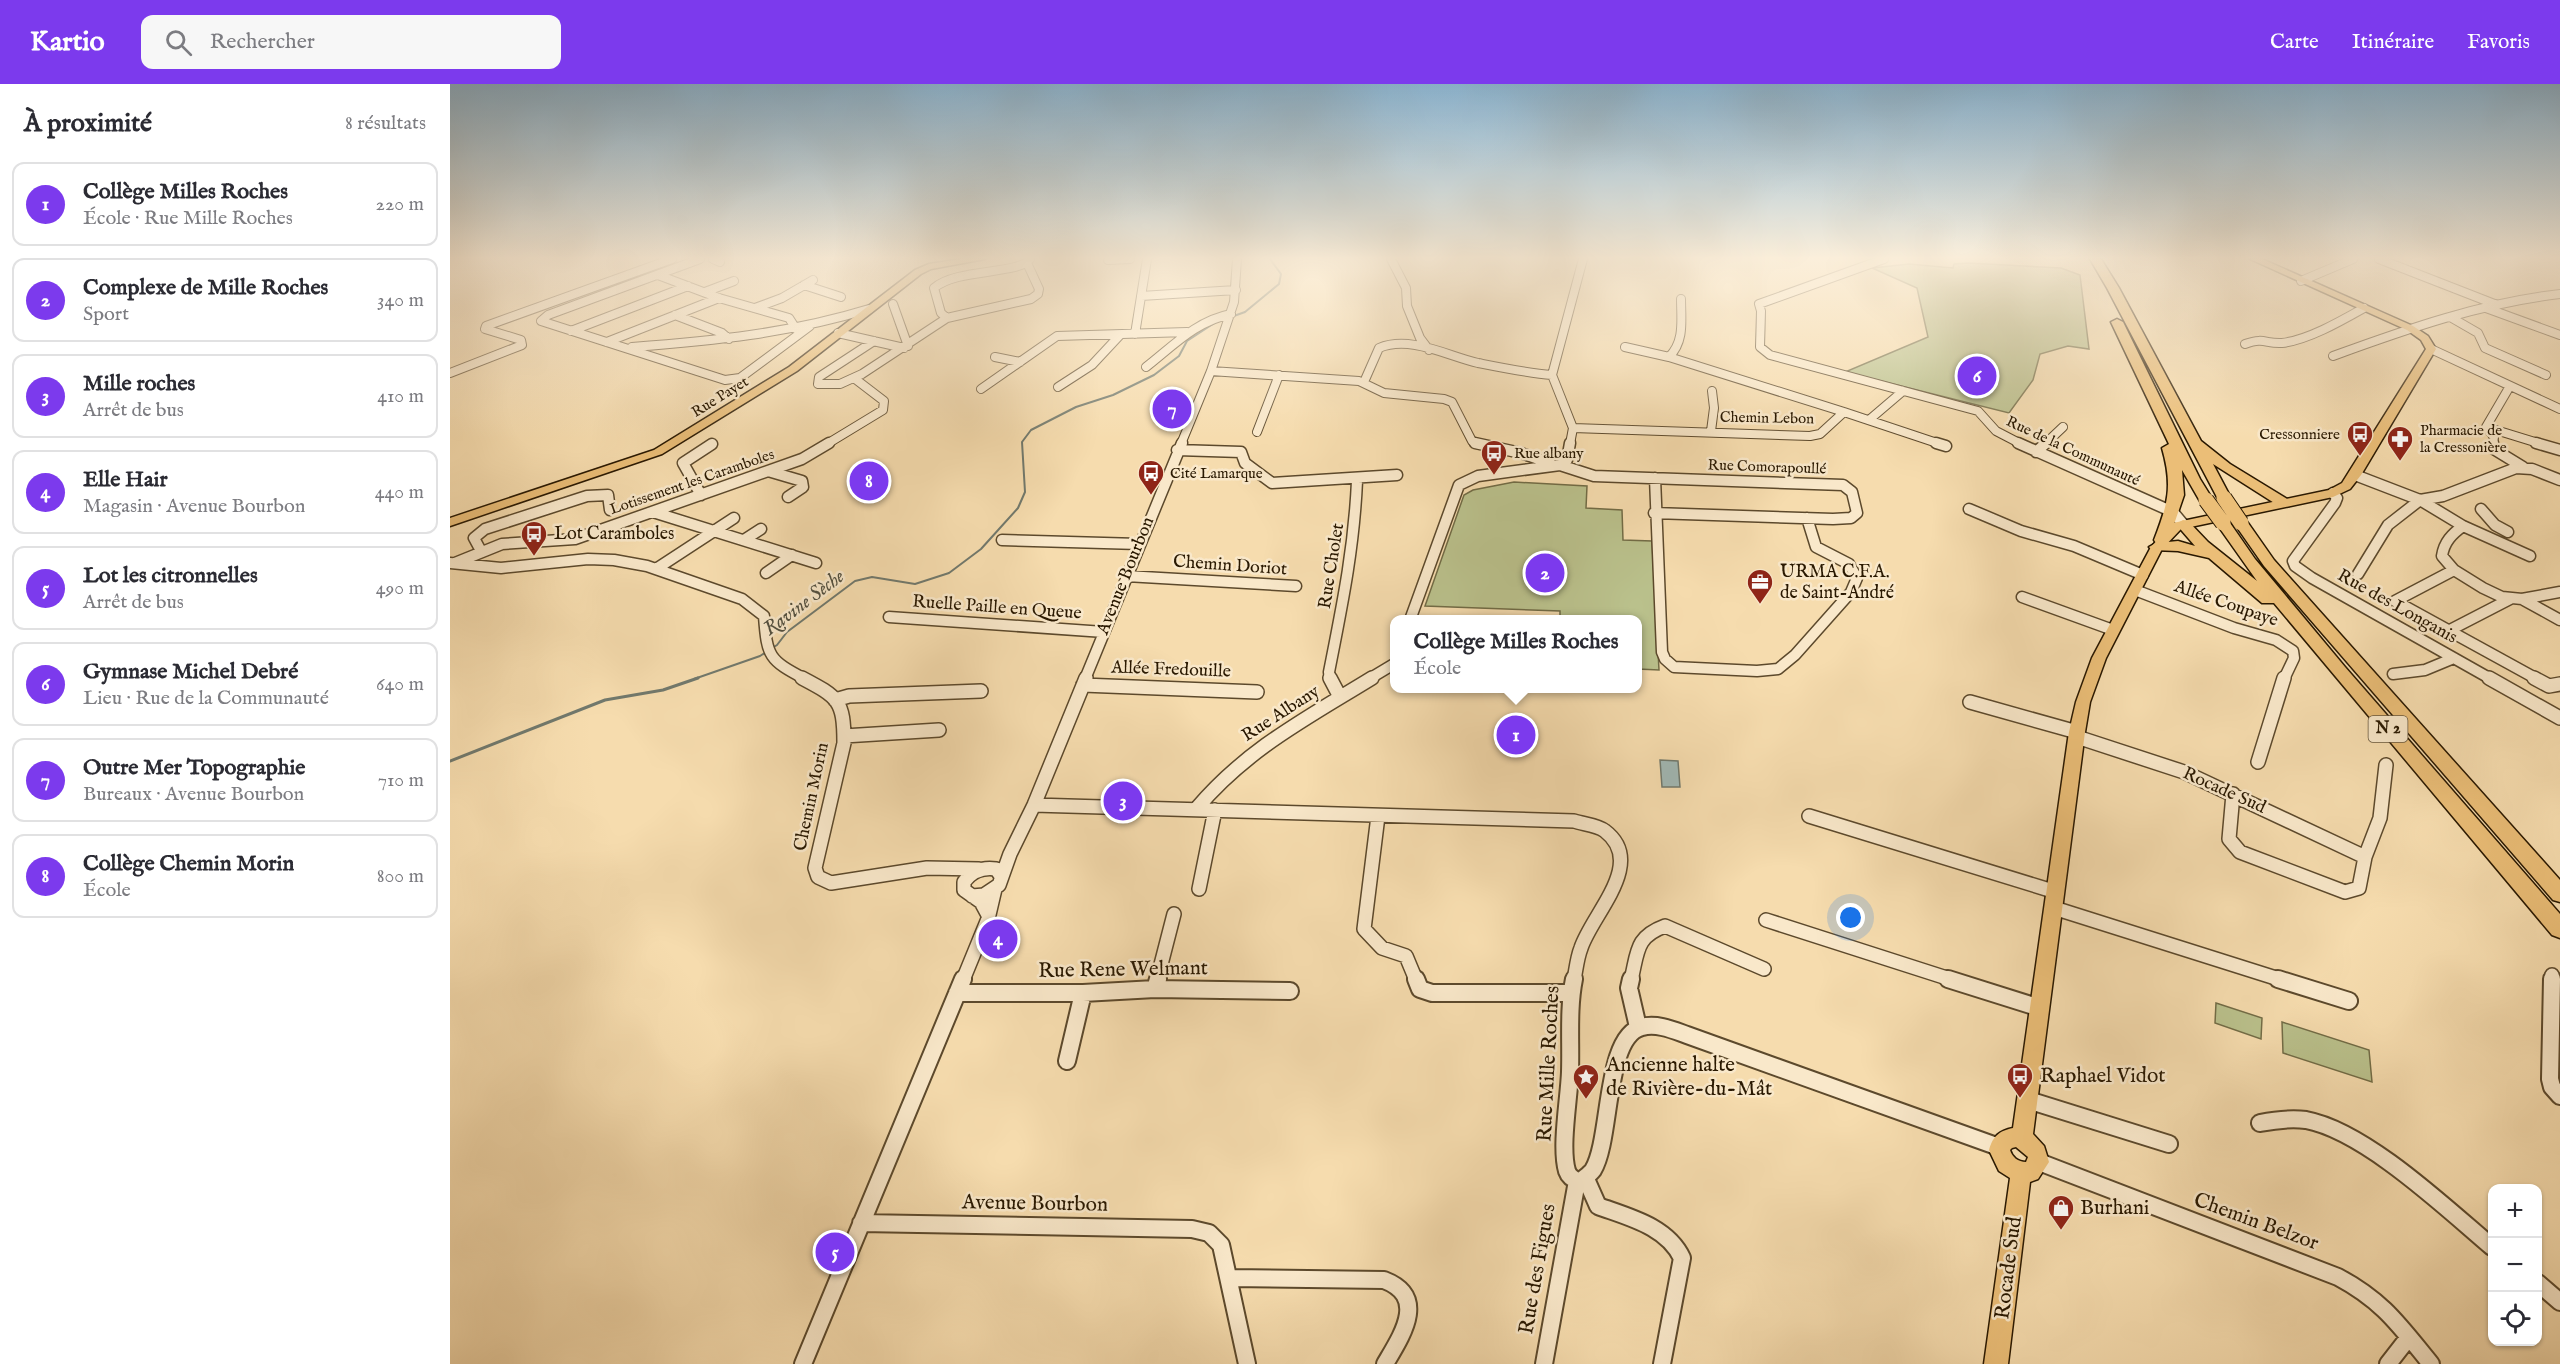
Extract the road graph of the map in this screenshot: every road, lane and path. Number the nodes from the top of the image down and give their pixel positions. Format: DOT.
graph roads {
  1 [pos="947,318"];
  2 [pos="506,319"];
  3 [pos="543,319"];
  4 [pos="603,319"];
  5 [pos="666,319"];
  6 [pos="685,319"];
  7 [pos="789,319"];
  8 [pos="835,319"];
  9 [pos="856,319"];
  10 [pos="898,319"];
  11 [pos="946,319"];
  12 [pos="1137,319"];
  13 [pos="1212,319"];
  14 [pos="1230,319"];
  15 [pos="1412,319"];
  16 [pos="1567,319"];
  17 [pos="1681,319"];
  18 [pos="1759,319"];
  19 [pos="2116,319"];
  20 [pos="2129,319"];
  21 [pos="2344,319"];
  22 [pos="2389,319"];
  23 [pos="2449,319"];
  24 [pos="2453,319"];
  25 [pos="2515,319"];
  26 [pos="810,326"];
  27 [pos="2410,328"];
  28 [pos="796,329"];
  29 [pos="571,331"];
  30 [pos="1187,332"];
  31 [pos="838,333"];
  32 [pos="1135,334"];
  33 [pos="920,335"];
  34 [pos="1120,335"];
  35 [pos="2560,335"];
  36 [pos="904,336"];
  37 [pos="1420,338"];
  38 [pos="729,339"];
  39 [pos="874,341"];
  40 [pos="607,342"];
  41 [pos="2245,344"];
  42 [pos="907,346"];
  43 [pos="1625,347"];
  44 [pos="625,348"];
  45 [pos="1418,348"];
  46 [pos="1429,350"];
  47 [pos="2431,350"];
  48 [pos="2333,356"];
  49 [pos="995,357"];
  50 [pos="1669,357"];
  51 [pos="1020,362"];
  52 [pos="1146,367"];
  53 [pos="1211,371"];
  54 [pos="450,373"];
  55 [pos="1279,375"];
  56 [pos="1552,375"];
  57 [pos="2546,375"];
  58 [pos="854,378"];
  59 [pos="1364,382"];
  60 [pos="2510,386"];
  61 [pos="1058,387"];
  62 [pos="981,388"];
  63 [pos="1712,391"];
  64 [pos="1903,391"];
  65 [pos="2151,392"];
  66 [pos="2560,409"];
  67 [pos="1844,412"];
  68 [pos="1869,420"];
  69 [pos="2063,427"];
  70 [pos="2486,427"];
  71 [pos="1573,428"];
  72 [pos="1711,431"];
  73 [pos="1257,432"];
  74 [pos="2190,436"];
  75 [pos="712,444"];
  76 [pos="1946,446"];
  77 [pos="1177,450"];
  78 [pos="2560,450"];
  79 [pos="2036,452"];
  80 [pos="1536,462"];
  81 [pos="1557,465"];
  82 [pos="2523,467"];
  83 [pos="768,471"];
  84 [pos="1397,475"];
  85 [pos="2355,475"];
  86 [pos="1655,478"];
  87 [pos="1355,479"];
  88 [pos="2560,480"];
  89 [pos="2333,493"];
  90 [pos="701,495"];
  91 [pos="788,496"];
  92 [pos="2420,500"];
  93 [pos="2291,502"];
  94 [pos="1969,509"];
  95 [pos="2481,509"];
  96 [pos="610,510"];
  97 [pos="653,512"];
  98 [pos="1654,513"];
  99 [pos="734,518"];
  100 [pos="1808,518"];
  101 [pos="2178,518"];
  102 [pos="450,522"];
  103 [pos="2232,523"];
  104 [pos="2461,525"];
  105 [pos="2495,525"];
  106 [pos="761,529"];
  107 [pos="714,531"];
  108 [pos="2508,532"];
  109 [pos="744,540"];
  110 [pos="1002,540"];
  111 [pos="2160,543"];
  112 [pos="1139,544"];
  113 [pos="481,551"];
  114 [pos="792,555"];
  115 [pos="2530,556"];
  116 [pos="2219,558"];
  117 [pos="452,563"];
  118 [pos="816,563"];
  119 [pos="656,570"];
  120 [pos="2454,570"];
  121 [pos="766,573"];
  122 [pos="2358,574"];
  123 [pos="2143,575"];
  124 [pos="1126,576"];
  125 [pos="1296,586"];
  126 [pos="2135,590"];
  127 [pos="2560,592"];
  128 [pos="2022,597"];
  129 [pos="2517,599"];
  130 [pos="1412,615"];
  131 [pos="889,617"];
  132 [pos="2560,620"];
  133 [pos="2113,630"];
  134 [pos="2450,630"];
  135 [pos="1104,632"];
  136 [pos="2454,658"];
  137 [pos="1390,667"];
  138 [pos="2393,674"];
  139 [pos="2560,684"];
  140 [pos="1083,685"];
  141 [pos="981,691"];
  142 [pos="1257,692"];
  143 [pos="1340,697"];
  144 [pos="835,700"];
  145 [pos="1971,702"];
  146 [pos="2560,718"];
  147 [pos="939,730"];
  148 [pos="2077,734"];
  149 [pos="844,736"];
  150 [pos="2258,762"];
  151 [pos="2386,765"];
  152 [pos="2439,790"];
  153 [pos="2233,794"];
  154 [pos="1034,805"];
  155 [pos="1197,808"];
  156 [pos="1215,810"];
  157 [pos="1378,816"];
  158 [pos="1809,816"];
  159 [pos="1010,854"];
  160 [pos="2366,857"];
  161 [pos="945,867"];
  162 [pos="984,869"];
  163 [pos="964,882"];
  164 [pos="998,882"];
  165 [pos="1199,889"];
  166 [pos="2056,892"];
  167 [pos="2560,894"];
  168 [pos="972,896"];
  169 [pos="2054,908"];
  170 [pos="1174,914"];
  171 [pos="988,915"];
  172 [pos="1766,921"];
  173 [pos="2560,929"];
  174 [pos="1764,969"];
  175 [pos="2552,975"];
  176 [pos="1155,989"];
  177 [pos="1290,991"];
  178 [pos="957,993"];
  179 [pos="1083,993"];
  180 [pos="1570,993"];
  181 [pos="2349,1001"];
  182 [pos="2040,1008"];
  183 [pos="1638,1027"];
  184 [pos="1067,1061"];
  185 [pos="2560,1096"];
  186 [pos="2028,1100"];
  187 [pos="2260,1123"];
  188 [pos="2022,1139"];
  189 [pos="2169,1143"];
  190 [pos="2000,1147"];
  191 [pos="2030,1167"];
  192 [pos="1581,1180"];
  193 [pos="861,1223"];
  194 [pos="2488,1243"];
  195 [pos="1230,1278"];
  196 [pos="2542,1286"];
  197 [pos="2560,1302"];
  198 [pos="2409,1337"];
  199 [pos="803,1364"];
  200 [pos="1247,1364"];
  201 [pos="1385,1364"];
  202 [pos="1544,1364"];
  203 [pos="1662,1364"];
  204 [pos="1996,1364"];
  205 [pos="2388,1364"];
  206 [pos="2430,1364"];
  1 -- 42 [label="street"];
  2 -- 54 [label="street"];
  3 -- 29 [label="street"];
  4 -- 29 [label="street"];
  5 -- 40 [label="street"];
  6 -- 38 [label="street"];
  7 -- 28 [label="street"];
  8 -- 26 [label="street"];
  9 -- 31 [label="main road, Rue Payet"];
  10 -- 36 [label="street"];
  11 -- 33 [label="street"];
  12 -- 32 [label="street"];
  13 -- 30 [label="street"];
  14 -- 53 [label="street, Avenue Bourbon"];
  15 -- 37 [label="street"];
  16 -- 56 [label="street"];
  17 -- 50 [label="street"];
  18 -- 64 [label="street, Rue de la Communauté"];
  19 -- 65 [label="highway, N 2"];
  20 -- 74 [label="highway, N 2"];
  21 -- 41 [label="street"];
  22 -- 27 [label="main road"];
  23 -- 27 [label="street"];
  24 -- 57 [label="street"];
  25 -- 35 [label="street"];
  26 -- 28 [label="street"];
  26 -- 44 [label="street"];
  27 -- 47 [label="main road"];
  27 -- 48 [label="street"];
  28 -- 38 [label="street"];
  29 -- 40 [label="street"];
  30 -- 32 [label="street"];
  30 -- 52 [label="street"];
  31 -- 39 [label="street"];
  31 -- 102 [label="main road, Rue Payet"];
  32 -- 34 [label="street"];
  33 -- 36 [label="street"];
  33 -- 42 [label="street"];
  34 -- 51 [label="street"];
  34 -- 61 [label="street"];
  36 -- 42 [label="street"];
  37 -- 45 [label="street"];
  37 -- 46 [label="street"];
  38 -- 44 [label="street"];
  39 -- 42 [label="street"];
  39 -- 58 [label="street"];
  40 -- 44 [label="street"];
  42 -- 58 [label="street"];
  43 -- 50 [label="street"];
  45 -- 46 [label="street"];
  45 -- 59 [label="street"];
  46 -- 56 [label="street"];
  47 -- 60 [label="street"];
  47 -- 85 [label="main road"];
  49 -- 51 [label="street"];
  50 -- 67 [label="street"];
  51 -- 62 [label="street"];
  53 -- 55 [label="street"];
  53 -- 77 [label="street, Avenue Bourbon"];
  55 -- 59 [label="street"];
  55 -- 73 [label="street"];
  56 -- 71 [label="street"];
  58 -- 83 [label="street, Lotissement les Caramboles"];
  59 -- 80 [label="street"];
  60 -- 66 [label="street"];
  60 -- 70 [label="street"];
  63 -- 72 [label="street"];
  64 -- 68 [label="street"];
  64 -- 79 [label="street, Rue de la Communauté"];
  65 -- 101 [label="highway"];
  65 -- 103 [label="highway, N 2, bridge"];
  67 -- 68 [label="street"];
  67 -- 72 [label="street, Chemin Lebon"];
  68 -- 76 [label="street"];
  69 -- 79 [label="street"];
  70 -- 78 [label="street"];
  70 -- 82 [label="street"];
  71 -- 72 [label="street, Chemin Lebon"];
  71 -- 81 [label="street"];
  74 -- 93 [label="highway"];
  74 -- 103 [label="highway, N 2, bridge"];
  75 -- 90 [label="street"];
  77 -- 87 [label="street"];
  77 -- 112 [label="street, Avenue Bourbon"];
  79 -- 101 [label="street, Rue de la Communauté"];
  80 -- 81 [label="street"];
  80 -- 130 [label="street"];
  81 -- 86 [label="street, Rue Comorapoullé"];
  82 -- 88 [label="street"];
  82 -- 92 [label="street"];
  83 -- 90 [label="street, Lotissement les Caramboles"];
  83 -- 91 [label="street"];
  84 -- 87 [label="street"];
  85 -- 89 [label="main road"];
  85 -- 92 [label="street"];
  86 -- 98 [label="street"];
  86 -- 100 [label="street, Rue Comorapoullé"];
  87 -- 143 [label="street, Rue Cholet"];
  89 -- 93 [label="main road"];
  89 -- 136 [label="street, Rue des Longanis"];
  90 -- 97 [label="street, Lotissement les Caramboles"];
  92 -- 104 [label="street"];
  92 -- 122 [label="street"];
  93 -- 101 [label="main road"];
  94 -- 123 [label="street"];
  95 -- 105 [label="street"];
  96 -- 113 [label="street"];
  97 -- 107 [label="street"];
  97 -- 113 [label="street, Lotissement les Caramboles"];
  98 -- 100 [label="street, Rue Comorapoullé"];
  98 -- 100 [label="street"];
  99 -- 107 [label="street"];
  101 -- 111 [label="highway"];
  101 -- 116 [label="highway"];
  103 -- 152 [label="highway, N 2"];
  103 -- 167 [label="highway, N 2"];
  104 -- 105 [label="street"];
  104 -- 115 [label="street"];
  104 -- 120 [label="street"];
  105 -- 108 [label="street"];
  106 -- 109 [label="street"];
  107 -- 109 [label="street"];
  107 -- 119 [label="street"];
  109 -- 114 [label="street"];
  110 -- 112 [label="street"];
  111 -- 116 [label="highway"];
  111 -- 123 [label="main road"];
  112 -- 124 [label="street, Avenue Bourbon"];
  113 -- 117 [label="street, Lotissement les Caramboles"];
  114 -- 118 [label="street"];
  114 -- 121 [label="street"];
  116 -- 152 [label="highway"];
  117 -- 119 [label="street"];
  119 -- 144 [label="street"];
  120 -- 129 [label="street"];
  120 -- 134 [label="street"];
  123 -- 126 [label="main road"];
  124 -- 125 [label="street, Chemin Doriot"];
  124 -- 135 [label="street, Avenue Bourbon"];
  126 -- 133 [label="main road"];
  126 -- 150 [label="street, Allée Coupaye"];
  127 -- 129 [label="street"];
  128 -- 133 [label="street"];
  129 -- 132 [label="street"];
  129 -- 134 [label="street"];
  131 -- 135 [label="street, Ruelle Paille en Queue"];
  133 -- 148 [label="main road"];
  134 -- 139 [label="street"];
  135 -- 140 [label="street, Avenue Bourbon"];
  136 -- 138 [label="street"];
  136 -- 146 [label="street, Rue des Longanis"];
  137 -- 143 [label="street, Rue Albany"];
  140 -- 142 [label="street, Allée Fredouille"];
  140 -- 154 [label="street, Avenue Bourbon"];
  141 -- 144 [label="street"];
  143 -- 155 [label="street, Rue Albany"];
  144 -- 149 [label="street, Chemin Morin"];
  145 -- 148 [label="street, Rocade Sud"];
  147 -- 149 [label="street"];
  148 -- 153 [label="street, Rocade Sud"];
  148 -- 166 [label="main road"];
  149 -- 161 [label="street, Chemin Morin"];
  151 -- 160 [label="street"];
  152 -- 173 [label="highway, N 2"];
  153 -- 160 [label="street, Rocade Sud"];
  153 -- 160 [label="street"];
  154 -- 155 [label="street, Rue Mille Roches"];
  154 -- 159 [label="street, Avenue Bourbon"];
  155 -- 156 [label="street, Rue Mille Roches"];
  156 -- 157 [label="street, Rue Mille Roches"];
  156 -- 165 [label="street"];
  157 -- 180 [label="street"];
  157 -- 180 [label="street, Rue Mille Roches"];
  158 -- 166 [label="street"];
  159 -- 162 [label="street, Avenue Bourbon"];
  159 -- 164 [label="street, Avenue Bourbon"];
  161 -- 162 [label="street, Chemin Morin"];
  161 -- 163 [label="street"];
  162 -- 163 [label="street"];
  162 -- 164 [label="street"];
  163 -- 168 [label="street"];
  164 -- 168 [label="street"];
  164 -- 171 [label="street, Avenue Bourbon"];
  166 -- 169 [label="main road"];
  168 -- 171 [label="street"];
  169 -- 181 [label="street"];
  169 -- 182 [label="main road"];
  170 -- 176 [label="street"];
  171 -- 178 [label="street, Avenue Bourbon"];
  172 -- 182 [label="street"];
  174 -- 183 [label="street"];
  175 -- 185 [label="street"];
  176 -- 177 [label="street, Rue Rene Welmant"];
  176 -- 179 [label="street, Rue Rene Welmant"];
  178 -- 179 [label="street, Rue Rene Welmant"];
  178 -- 193 [label="street, Avenue Bourbon"];
  179 -- 184 [label="street"];
  180 -- 192 [label="street, Rue Mille Roches"];
  182 -- 186 [label="main road"];
  183 -- 190 [label="street"];
  183 -- 192 [label="street"];
  186 -- 188 [label="main road"];
  186 -- 189 [label="street"];
  187 -- 194 [label="street"];
  188 -- 190 [label="main road"];
  188 -- 191 [label="main road"];
  190 -- 191 [label="main road"];
  191 -- 198 [label="street, Chemin Belzor"];
  191 -- 204 [label="main road, Rocade Sud"];
  192 -- 202 [label="street, Rue des Figues"];
  192 -- 203 [label="street, Rue Mille Roches"];
  193 -- 195 [label="street, Avenue Bourbon"];
  193 -- 199 [label="street, Avenue Bourbon"];
  195 -- 200 [label="street"];
  195 -- 201 [label="street"];
  196 -- 197 [label="street"];
  198 -- 205 [label="street"];
  198 -- 206 [label="street, Chemin Belzor"];
}
